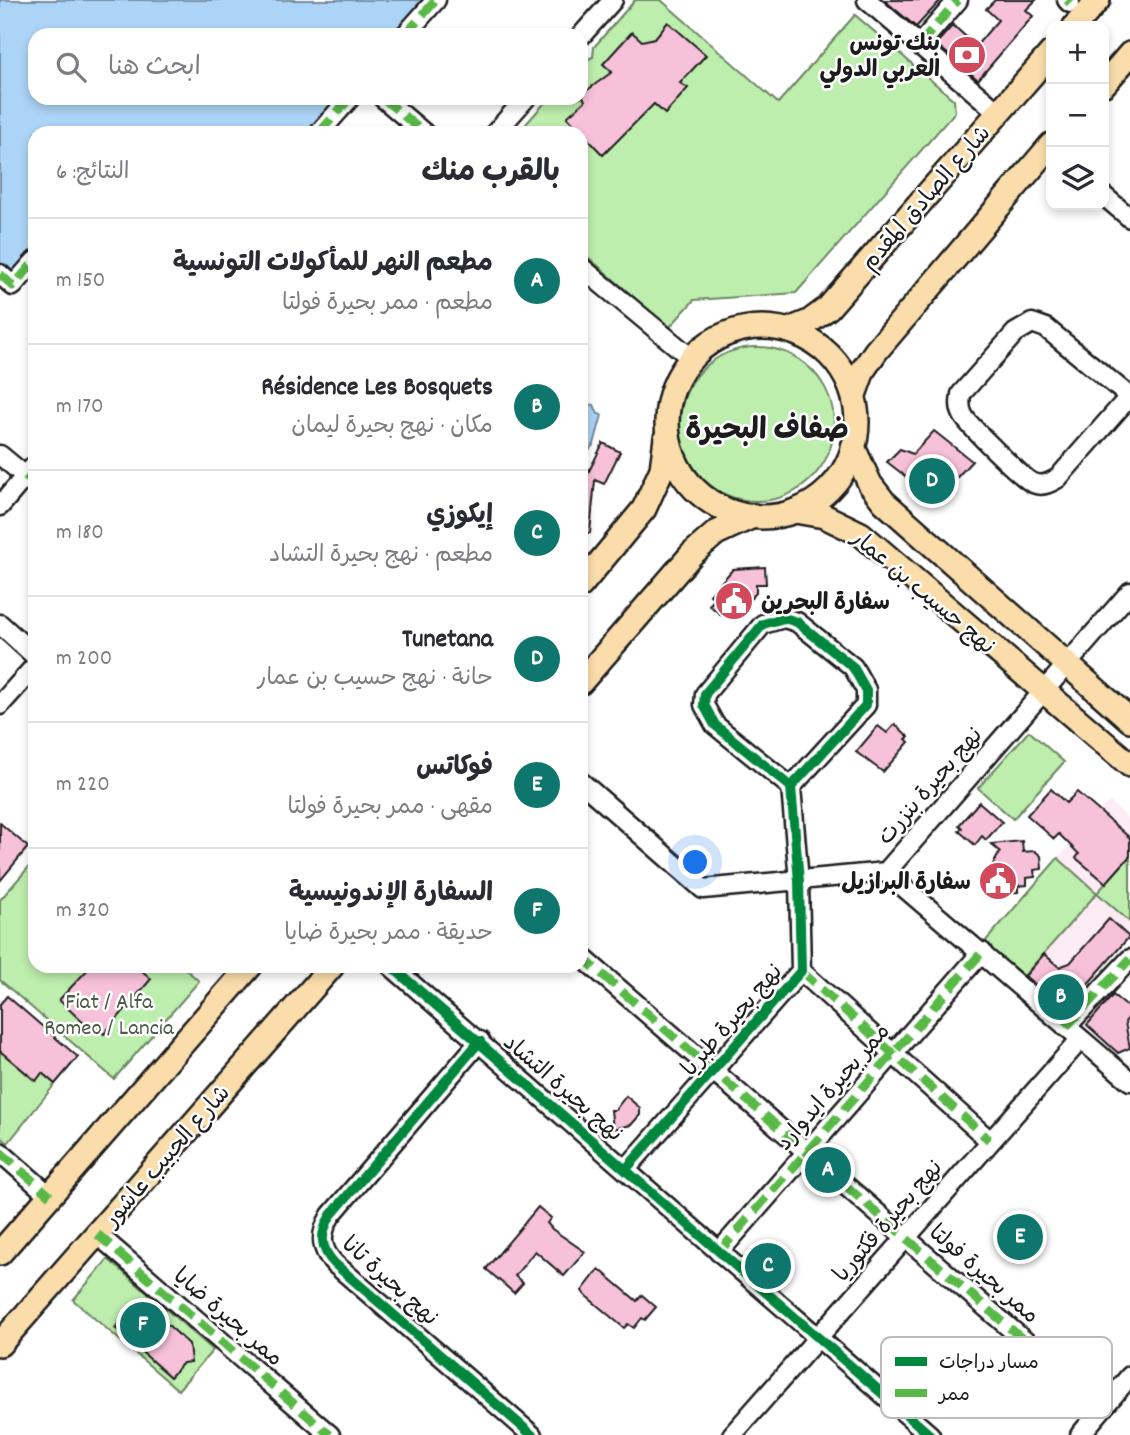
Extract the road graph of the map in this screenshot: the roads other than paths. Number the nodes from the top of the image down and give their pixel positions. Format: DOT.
graph roads {
  1 [pos="436,0"];
  2 [pos="613,0"];
  3 [pos="867,0"];
  4 [pos="958,0"];
  5 [pos="1098,0"];
  6 [pos="1079,21"];
  7 [pos="411,28"];
  8 [pos="588,28"];
  9 [pos="919,45"];
  10 [pos="1130,54"];
  11 [pos="1046,59"];
  12 [pos="1109,78"];
  13 [pos="344,105"];
  14 [pos="391,105"];
  15 [pos="520,105"];
  16 [pos="999,113"];
  17 [pos="325,126"];
  18 [pos="416,126"];
  19 [pos="501,126"];
  20 [pos="1046,154"];
  21 [pos="1109,200"];
  22 [pos="1130,218"];
  23 [pos="28,269"];
  24 [pos="588,273"];
  25 [pos="0,274"];
  26 [pos="789,330"];
  27 [pos="691,358"];
  28 [pos="854,395"];
  29 [pos="1129,397"];
  30 [pos="667,432"];
  31 [pos="853,447"];
  32 [pos="0,455"];
  33 [pos="28,472"];
  34 [pos="28,479"];
  35 [pos="0,506"];
  36 [pos="795,511"];
  37 [pos="753,516"];
  38 [pos="588,577"];
  39 [pos="1130,592"];
  40 [pos="0,624"];
  41 [pos="28,650"];
  42 [pos="1066,663"];
  43 [pos="28,674"];
  44 [pos="588,674"];
  45 [pos="1043,690"];
  46 [pos="0,705"];
  47 [pos="1130,720"];
  48 [pos="1130,765"];
  49 [pos="790,787"];
  50 [pos="588,788"];
  51 [pos="886,872"];
  52 [pos="799,881"];
  53 [pos="982,953"];
  54 [pos="1130,959"];
  55 [pos="588,962"];
  56 [pos="801,971"];
  57 [pos="244,973"];
  58 [pos="326,973"];
  59 [pos="399,973"];
  60 [pos="1066,1027"];
  61 [pos="1080,1040"];
  62 [pos="480,1041"];
  63 [pos="892,1055"];
  64 [pos="712,1072"];
  65 [pos="1130,1081"];
  66 [pos="989,1140"];
  67 [pos="807,1151"];
  68 [pos="0,1152"];
  69 [pos="626,1169"];
  70 [pos="50,1196"];
  71 [pos="97,1234"];
  72 [pos="905,1236"];
  73 [pos="719,1252"];
  74 [pos="0,1253"];
  75 [pos="817,1337"];
  76 [pos="1021,1337"];
  77 [pos="0,1344"];
  78 [pos="1130,1376"];
  79 [pos="881,1393"];
  80 [pos="1112,1397"];
  81 [pos="910,1418"];
  82 [pos="1094,1418"];
  83 [pos="330,1435"];
  84 [pos="532,1435"];
  85 [pos="732,1435"];
  86 [pos="930,1435"];
  87 [pos="1080,1435"];
  1 -- 7 [label="street"];
  2 -- 8 [label="street"];
  3 -- 9 [label="street"];
  4 -- 9 [label="street"];
  5 -- 6 [label="main road"];
  9 -- 16 [label="street"];
  10 -- 12 [label="main road"];
  11 -- 16 [label="main road, شارع الصادق المقدم"];
  13 -- 17 [label="street"];
  14 -- 18 [label="street"];
  15 -- 19 [label="street"];
  16 -- 26 [label="main road, شارع الصادق المقدم"];
  20 -- 28 [label="main road"];
  21 -- 22 [label="street"];
  23 -- 25 [label="street"];
  24 -- 27 [label="street"];
  26 -- 27 [label="main road"];
  26 -- 28 [label="main road"];
  27 -- 30 [label="main road"];
  28 -- 31 [label="main road"];
  29 -- 29 [label="street"];
  30 -- 37 [label="main road"];
  30 -- 38 [label="main road"];
  31 -- 36 [label="main road"];
  31 -- 42 [label="main road, نهج حسيب بن عمار"];
  32 -- 33 [label="street"];
  34 -- 35 [label="street"];
  36 -- 37 [label="main road"];
  36 -- 45 [label="main road, نهج حسيب بن عمار"];
  37 -- 44 [label="main road"];
  39 -- 42 [label="street"];
  40 -- 41 [label="street"];
  42 -- 45 [label="street"];
  42 -- 47 [label="main road, نهج حسيب بن عمار"];
  43 -- 46 [label="street"];
  45 -- 48 [label="main road, نهج حسيب بن عمار"];
  45 -- 51 [label="street, نهج بحيرة بنزرت"];
  49 -- 49 [label="street"];
  49 -- 52 [label="street, نهج بحيرة طبريا"];
  50 -- 52 [label="street, نهج بحيرة بنزرت"];
  51 -- 52 [label="street, نهج بحيرة بنزرت"];
  51 -- 53 [label="street"];
  52 -- 56 [label="street, نهج بحيرة طبريا"];
  53 -- 60 [label="street"];
  53 -- 63 [label="street, ممر بحيرة ايدوارد"];
  54 -- 60 [label="street"];
  55 -- 64 [label="street, ممر بحيرة فولتا"];
  56 -- 63 [label="street"];
  56 -- 64 [label="street, نهج بحيرة طبريا"];
  57 -- 70 [label="main road"];
  58 -- 71 [label="main road, شارع الحبيب عاشور"];
  59 -- 62 [label="street, نهج بحيرة التشاد"];
  60 -- 61 [label="street"];
  61 -- 65 [label="street"];
  61 -- 66 [label="street, نهج بحيرة فكتوريا"];
  62 -- 69 [label="street, نهج بحيرة التشاد"];
  62 -- 84 [label="street, نهج بحيرة تانا"];
  63 -- 66 [label="street"];
  63 -- 67 [label="street, ممر بحيرة ايدوارد"];
  64 -- 67 [label="street, ممر بحيرة فولتا"];
  64 -- 69 [label="street, نهج بحيرة طبريا"];
  66 -- 72 [label="street, نهج بحيرة فكتوريا"];
  67 -- 72 [label="street, ممر بحيرة فولتا"];
  67 -- 73 [label="street, ممر بحيرة ايدوارد"];
  68 -- 70 [label="street"];
  69 -- 73 [label="street, نهج بحيرة التشاد"];
  70 -- 74 [label="main road"];
  71 -- 77 [label="main road, شارع الحبيب عاشور"];
  71 -- 83 [label="street, ممر بحيرة ضايا"];
  72 -- 75 [label="street, نهج بحيرة فكتوريا"];
  72 -- 76 [label="street, ممر بحيرة فولتا"];
  73 -- 75 [label="street, نهج بحيرة التشاد"];
  75 -- 79 [label="street, نهج بحيرة التشاد"];
  75 -- 85 [label="street, نهج بحيرة فكتوريا"];
  78 -- 80 [label="street"];
  81 -- 86 [label="street, نهج بحيرة التشاد"];
  82 -- 87 [label="street"];
}
